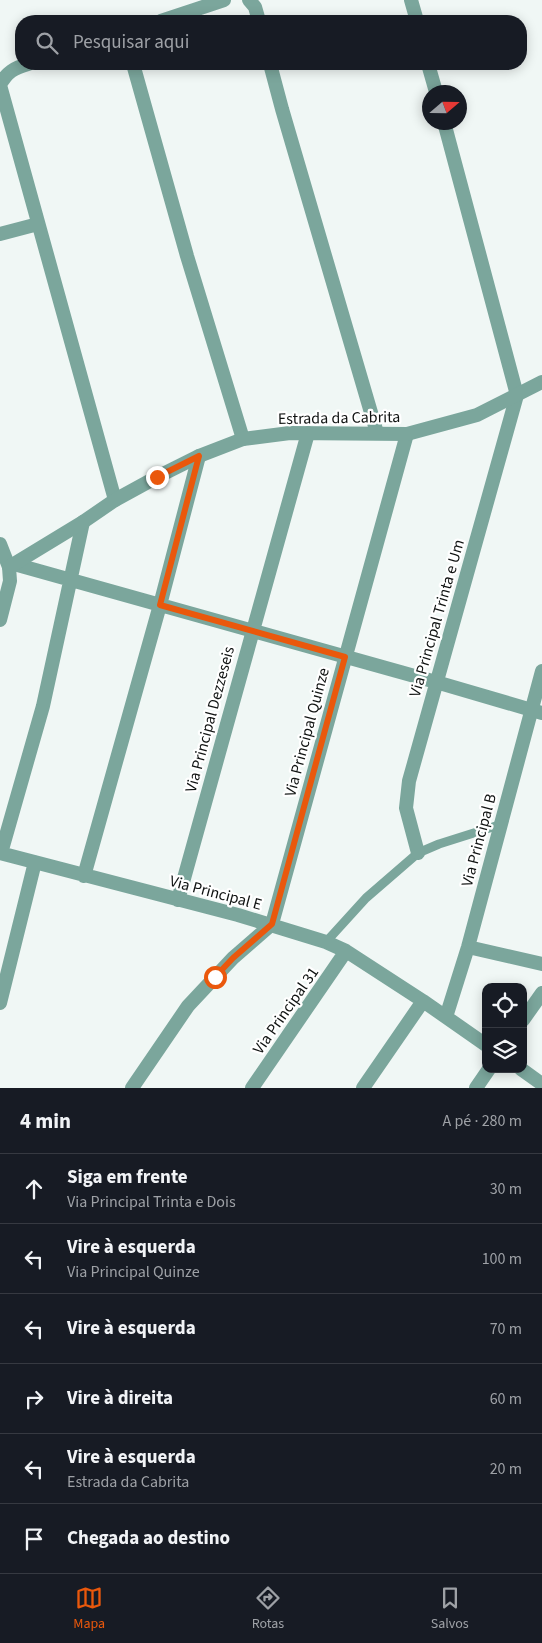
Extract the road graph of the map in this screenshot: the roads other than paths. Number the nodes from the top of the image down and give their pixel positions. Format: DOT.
graph roads {
  1 [pos="224,0"];
  2 [pos="250,0"];
  3 [pos="411,0"];
  4 [pos="179,15"];
  5 [pos="257,15"];
  6 [pos="415,15"];
  7 [pos="15,68"];
  8 [pos="135,70"];
  9 [pos="272,70"];
  10 [pos="430,70"];
  11 [pos="434,85"];
  12 [pos="446,130"];
  13 [pos="38,224"];
  14 [pos="0,234"];
  15 [pos="542,382"];
  16 [pos="517,395"];
  17 [pos="308,433"];
  18 [pos="377,433"];
  19 [pos="407,434"];
  20 [pos="244,439"];
  21 [pos="199,456"];
  22 [pos="115,500"];
  23 [pos="83,522"];
  24 [pos="0,544"];
  25 [pos="11,565"];
  26 [pos="69,580"];
  27 [pos="5,583"];
  28 [pos="160,605"];
  29 [pos="0,620"];
  30 [pos="252,630"];
  31 [pos="345,657"];
  32 [pos="542,671"];
  33 [pos="436,682"];
  34 [pos="537,712"];
  35 [pos="499,825"];
  36 [pos="1,853"];
  37 [pos="418,853"];
  38 [pos="35,862"];
  39 [pos="84,876"];
  40 [pos="178,900"];
  41 [pos="272,924"];
  42 [pos="326,942"];
  43 [pos="468,947"];
  44 [pos="346,951"];
  45 [pos="542,964"];
  46 [pos="542,993"];
  47 [pos="422,1001"];
  48 [pos="0,1003"];
  49 [pos="527,1014"];
  50 [pos="446,1017"];
  51 [pos="482,1042"];
  52 [pos="486,1073"];
  53 [pos="527,1073"];
  54 [pos="542,1084"];
  55 [pos="132,1088"];
  56 [pos="252,1088"];
  57 [pos="363,1088"];
  58 [pos="476,1088"];
  1 -- 4 [label="street"];
  2 -- 5 [label="street"];
  3 -- 6 [label="street"];
  7 -- 13 [label="street"];
  8 -- 20 [label="street"];
  9 -- 18 [label="street"];
  10 -- 11 [label="street"];
  12 -- 16 [label="street"];
  13 -- 14 [label="street"];
  13 -- 22 [label="street"];
  15 -- 16 [label="street, Estrada da Cabrita"];
  16 -- 19 [label="street, Estrada da Cabrita"];
  16 -- 33 [label="street, Via Principal Trinta e Um"];
  17 -- 18 [label="street, Estrada da Cabrita"];
  17 -- 20 [label="street, Estrada da Cabrita"];
  17 -- 30 [label="street, Via Principal Dezzeseis"];
  18 -- 19 [label="street, Estrada da Cabrita"];
  19 -- 31 [label="street, Via Principal Quinze"];
  20 -- 21 [label="street, Estrada da Cabrita"];
  21 -- 22 [label="street, Estrada da Cabrita"];
  21 -- 28 [label="street"];
  22 -- 23 [label="street, Estrada da Cabrita"];
  23 -- 25 [label="street, Estrada da Cabrita"];
  23 -- 26 [label="street"];
  24 -- 25 [label="street"];
  25 -- 26 [label="street"];
  25 -- 27 [label="street"];
  26 -- 28 [label="street"];
  26 -- 36 [label="street"];
  27 -- 29 [label="street"];
  28 -- 30 [label="street"];
  28 -- 39 [label="street"];
  30 -- 31 [label="street"];
  30 -- 40 [label="street, Via Principal Dezzeseis"];
  31 -- 33 [label="street"];
  31 -- 41 [label="street, Via Principal Quinze"];
  32 -- 34 [label="street, Via Principal B"];
  33 -- 34 [label="street"];
  33 -- 37 [label="street, Via Principal Trinta e Um"];
  34 -- 35 [label="street, Via Principal B"];
  35 -- 37 [label="lane"];
  35 -- 43 [label="street, Via Principal B"];
  36 -- 38 [label="street, Via Principal E"];
  37 -- 42 [label="lane"];
  38 -- 39 [label="street, Via Principal E"];
  38 -- 48 [label="street"];
  39 -- 40 [label="street, Via Principal E"];
  40 -- 41 [label="street, Via Principal E"];
  41 -- 42 [label="street, Via Principal E"];
  41 -- 55 [label="street"];
  42 -- 44 [label="street, Via Principal E"];
  43 -- 45 [label="street"];
  43 -- 50 [label="street, Via Principal B"];
  44 -- 47 [label="street, Via Principal E"];
  44 -- 56 [label="street, Via Principal 31"];
  46 -- 49 [label="street"];
  47 -- 50 [label="street, Via Principal E"];
  47 -- 57 [label="street"];
  50 -- 51 [label="street, Via Principal E"];
  52 -- 58 [label="street"];
  53 -- 54 [label="street"];
}
